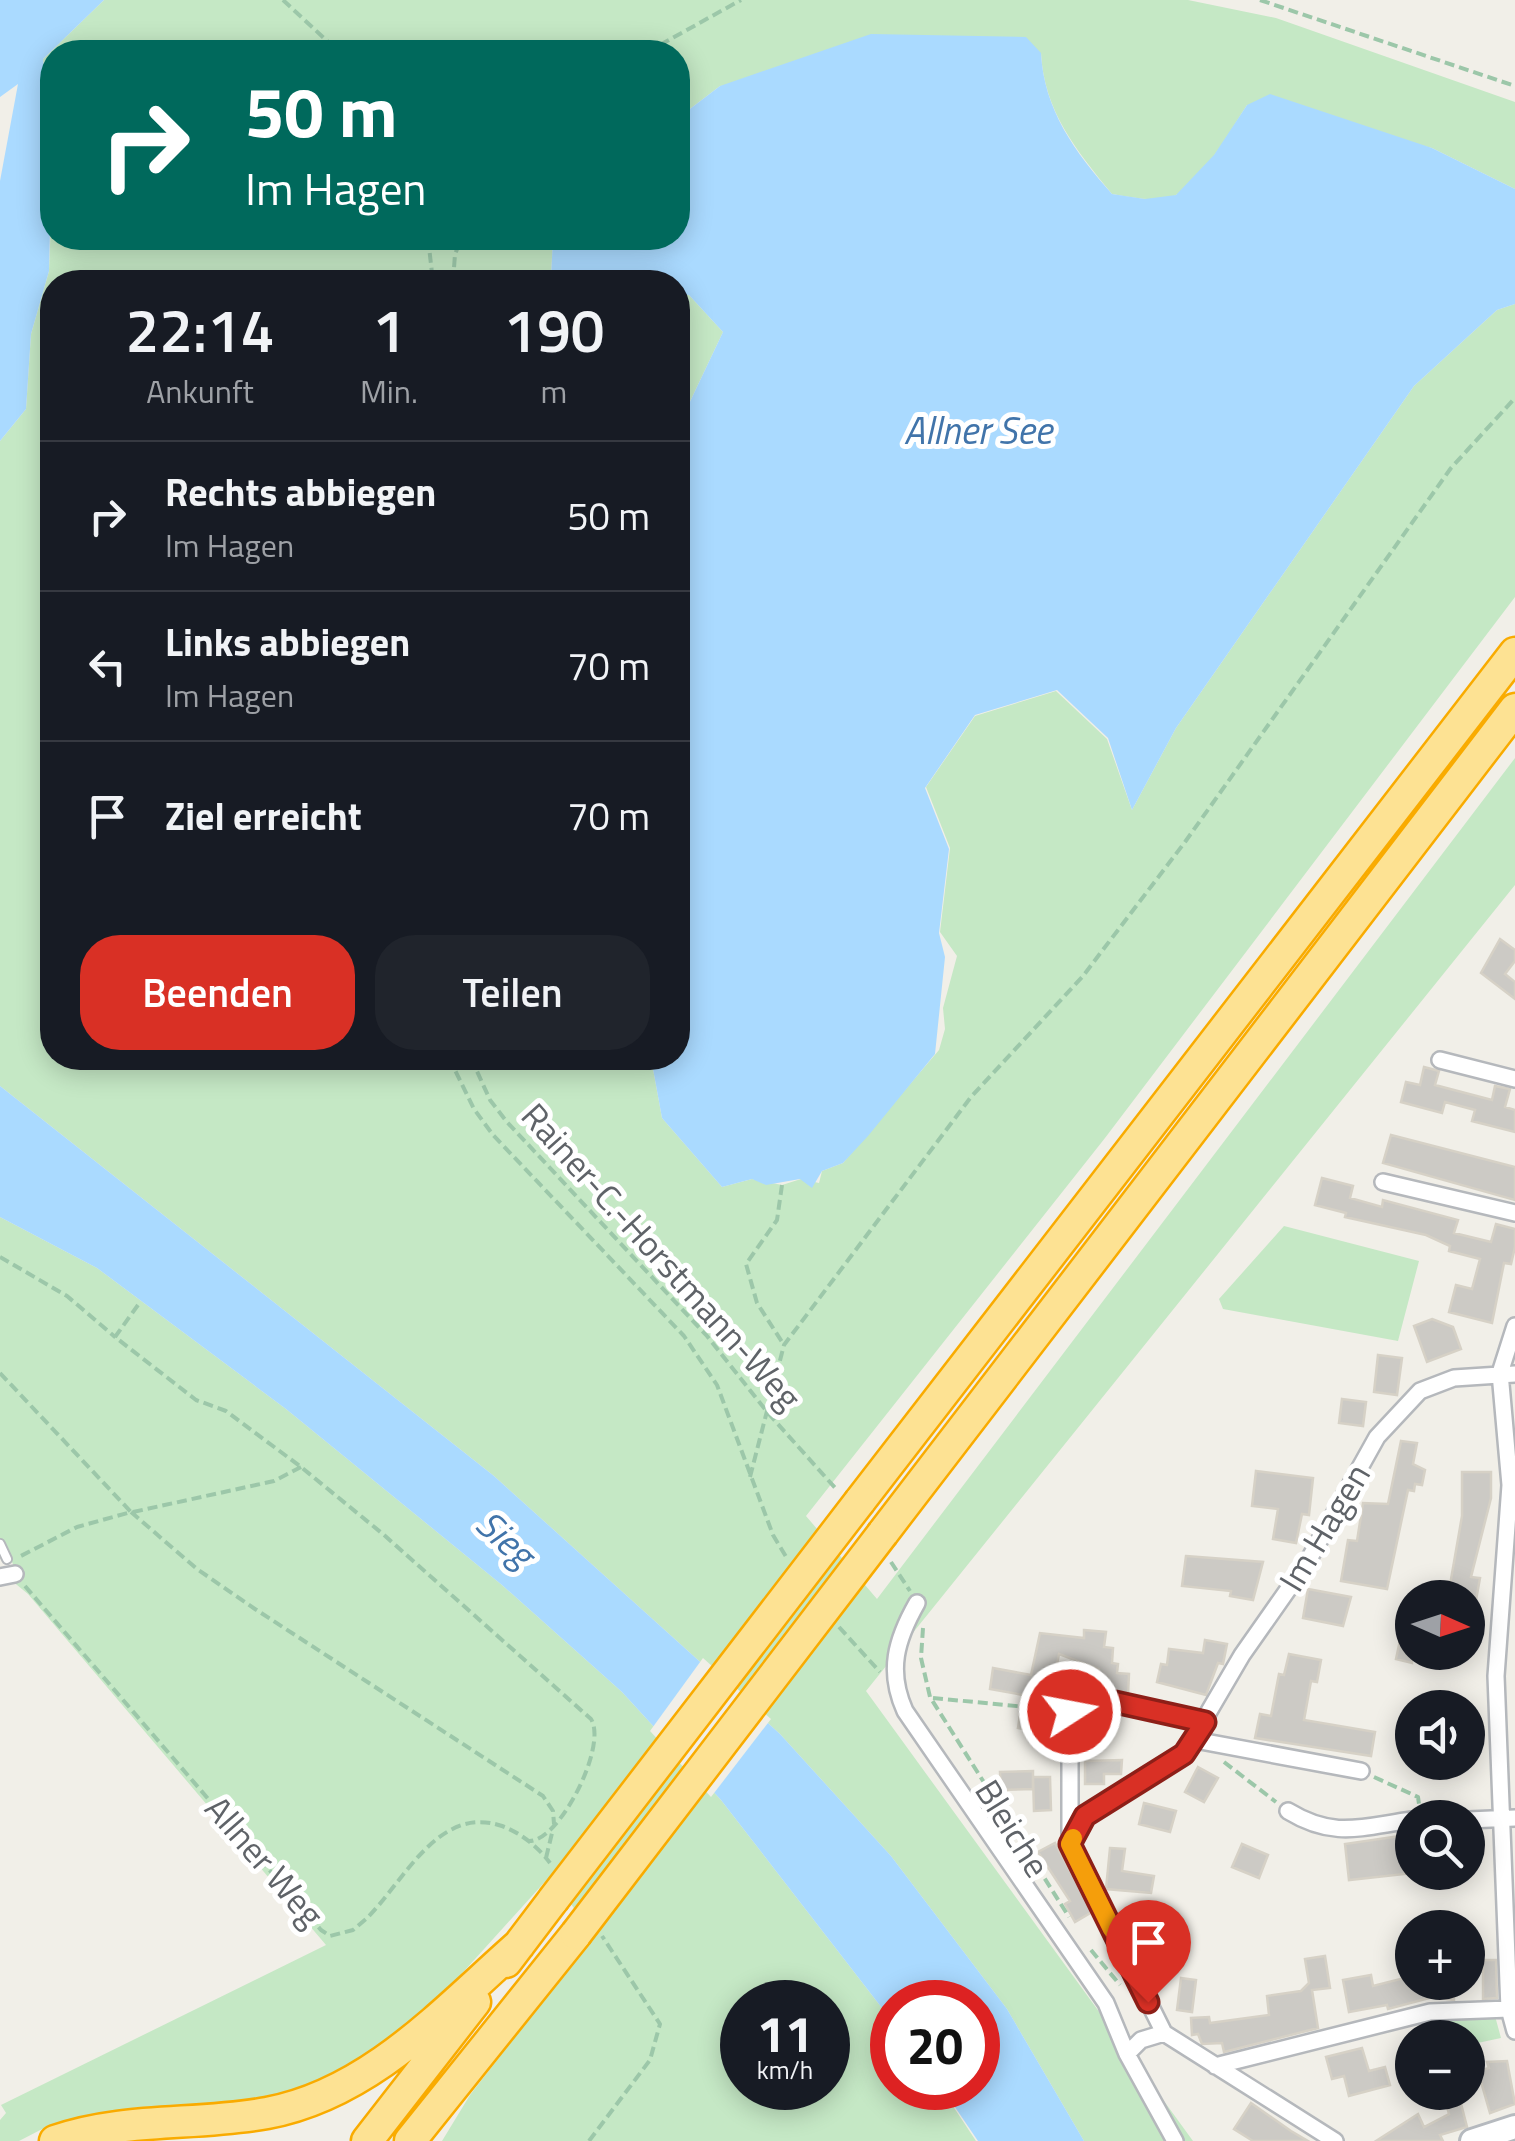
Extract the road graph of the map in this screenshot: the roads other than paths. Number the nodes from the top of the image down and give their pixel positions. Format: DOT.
graph roads {
  1 [pos="1515,654"];
  2 [pos="1515,709"];
  3 [pos="1440,1060"];
  4 [pos="1515,1079"];
  5 [pos="1383,1182"];
  6 [pos="1515,1213"];
  7 [pos="1515,1326"];
  8 [pos="1508,1374"];
  9 [pos="0,1544"];
  10 [pos="8,1568"];
  11 [pos="917,1603"];
  12 [pos="1070,1718"];
  13 [pos="1205,1722"];
  14 [pos="1195,1740"];
  15 [pos="1360,1771"];
  16 [pos="1288,1811"];
  17 [pos="1507,1819"];
  18 [pos="1395,1822"];
  19 [pos="1070,1844"];
  20 [pos="519,1945"];
  21 [pos="1509,2009"];
  22 [pos="1515,2031"];
  23 [pos="1164,2033"];
  24 [pos="1127,2054"];
  25 [pos="1215,2066"];
  26 [pos="1515,2126"];
  27 [pos="55,2141"];
  28 [pos="367,2141"];
  29 [pos="413,2141"];
  30 [pos="1176,2141"];
  31 [pos="1335,2141"];
  32 [pos="1472,2141"];
  1 -- 20 [label="highway, bridge"];
  2 -- 29 [label="highway, bridge"];
  3 -- 4 [label="street"];
  5 -- 6 [label="street"];
  7 -- 8 [label="street"];
  8 -- 13 [label="street, Im Hagen"];
  8 -- 17 [label="street"];
  9 -- 10 [label="lane"];
  11 -- 24 [label="street"];
  12 -- 13 [label="lane"];
  12 -- 19 [label="street"];
  13 -- 14 [label="street, Im Hagen"];
  14 -- 15 [label="street"];
  14 -- 19 [label="street, Im Hagen"];
  16 -- 18 [label="street"];
  17 -- 21 [label="street"];
  19 -- 23 [label="street"];
  20 -- 27 [label="highway"];
  20 -- 28 [label="highway"];
  21 -- 22 [label="street"];
  21 -- 25 [label="street"];
  23 -- 24 [label="street"];
  23 -- 25 [label="street"];
  24 -- 30 [label="street"];
  25 -- 31 [label="street"];
  26 -- 32 [label="main road"];
}
